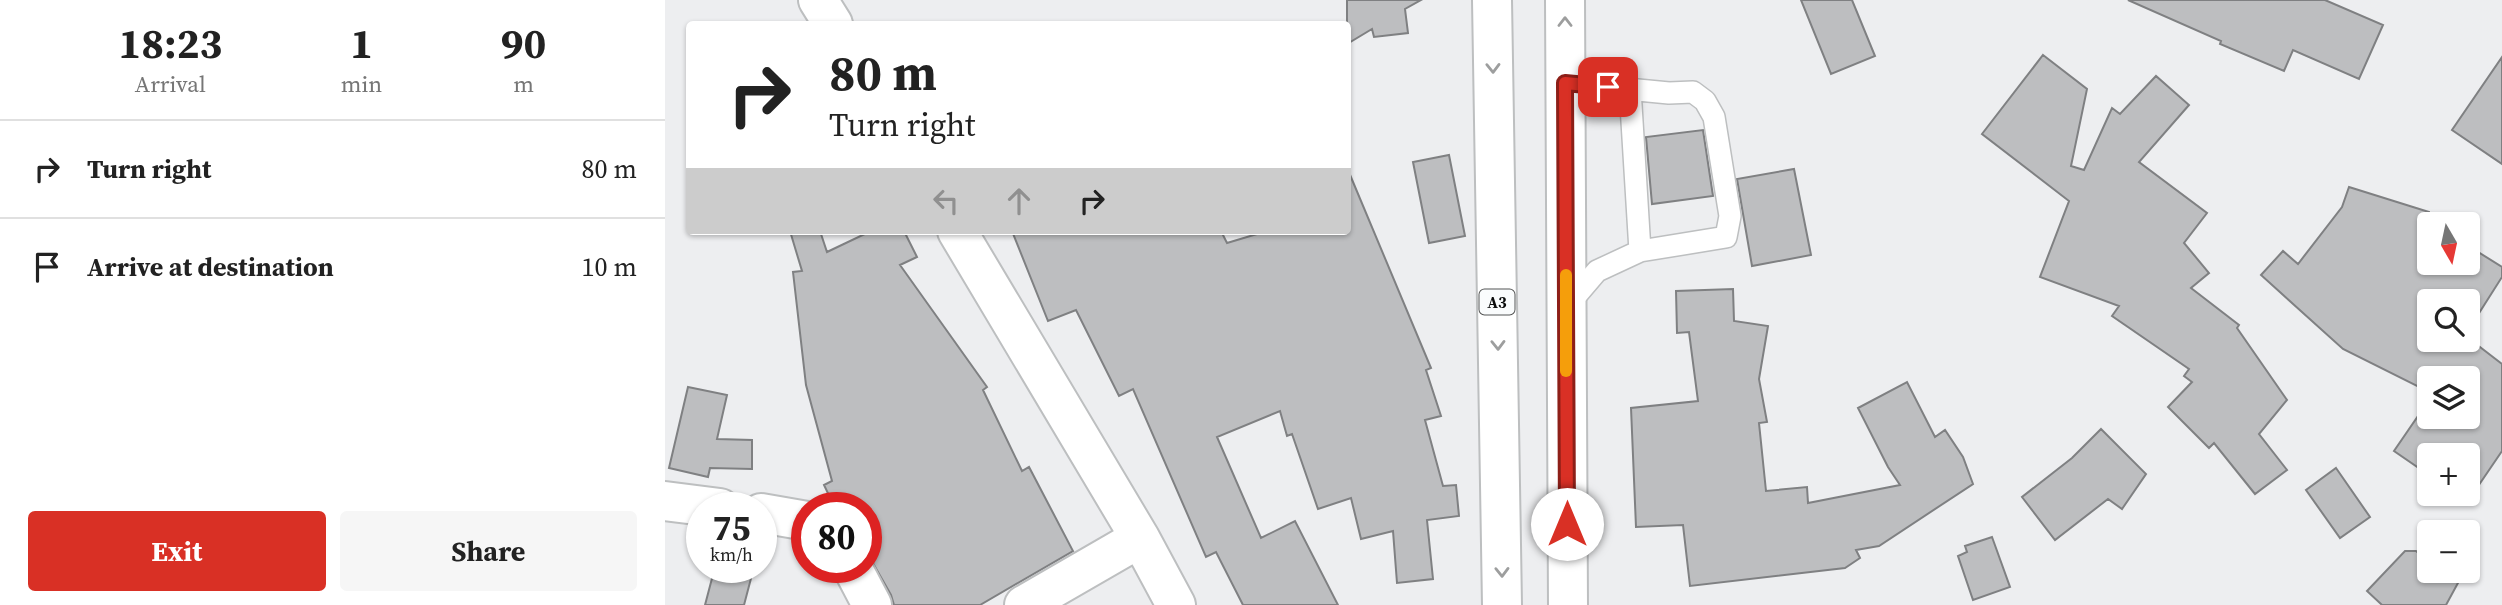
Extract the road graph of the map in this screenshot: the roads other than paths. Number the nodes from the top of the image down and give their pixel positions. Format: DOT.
graph roads {
  1 [pos="818,0"];
  2 [pos="1492,0"];
  3 [pos="1565,0"];
  4 [pos="831,21"];
  5 [pos="1565,83"];
  6 [pos="1630,89"];
  7 [pos="959,235"];
  8 [pos="1640,251"];
  9 [pos="1566,307"];
  10 [pos="665,501"];
  11 [pos="686,504"];
  12 [pos="1140,538"];
  13 [pos="860,583"];
  14 [pos="872,605"];
  15 [pos="1024,605"];
  16 [pos="1176,605"];
  17 [pos="1502,605"];
  18 [pos="1568,605"];
  1 -- 4 [label="main road"];
  2 -- 17 [label="main road, A3, one-way"];
  5 -- 3 [label="main road, one-way"];
  5 -- 6 [label="lane"];
  5 -- 9 [label="main road"];
  6 -- 8 [label="lane"];
  6 -- 8 [label="lane"];
  7 -- 12 [label="main road"];
  8 -- 9 [label="lane"];
  9 -- 18 [label="main road"];
  10 -- 11 [label="main road"];
  12 -- 15 [label="main road"];
  12 -- 16 [label="main road"];
  13 -- 14 [label="main road"];
}
